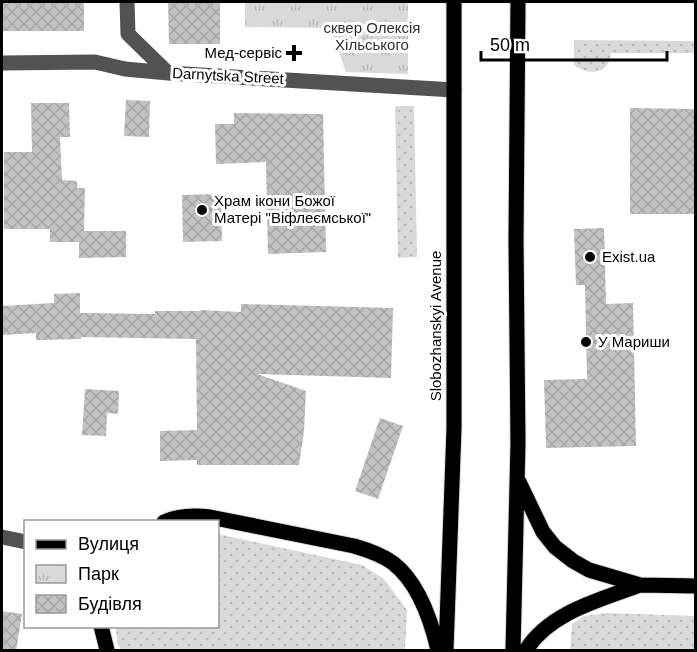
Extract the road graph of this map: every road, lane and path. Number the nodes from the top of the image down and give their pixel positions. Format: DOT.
graph roads {
  1 [pos="127,2"];
  2 [pos="454,2"];
  3 [pos="518,2"];
  4 [pos="2,63"];
  5 [pos="168,73"];
  6 [pos="454,90"];
  7 [pos="518,479"];
  8 [pos="168,520"];
  9 [pos="2,537"];
  10 [pos="24,542"];
  11 [pos="640,585"];
  12 [pos="696,586"];
  13 [pos="99,628"];
  14 [pos="99,628"];
  15 [pos="94,651"];
  16 [pos="107,651"];
  17 [pos="438,651"];
  18 [pos="446,651"];
  19 [pos="513,651"];
  20 [pos="526,651"];
  1 -- 5 [label="street"];
  2 -- 6 [label="main road, Slobozhanskyi Avenue"];
  3 -- 7 [label="main road"];
  4 -- 5 [label="street, Darnytska Street"];
  5 -- 6 [label="street, Darnytska Street"];
  6 -- 18 [label="main road, Slobozhanskyi Avenue"];
  7 -- 11 [label="main road"];
  7 -- 19 [label="main road"];
  8 -- 17 [label="main road"];
  9 -- 10 [label="street"];
  11 -- 12 [label="main road"];
  11 -- 20 [label="main road"];
  13 -- 15 [label="main road"];
  14 -- 16 [label="main road"];
}
